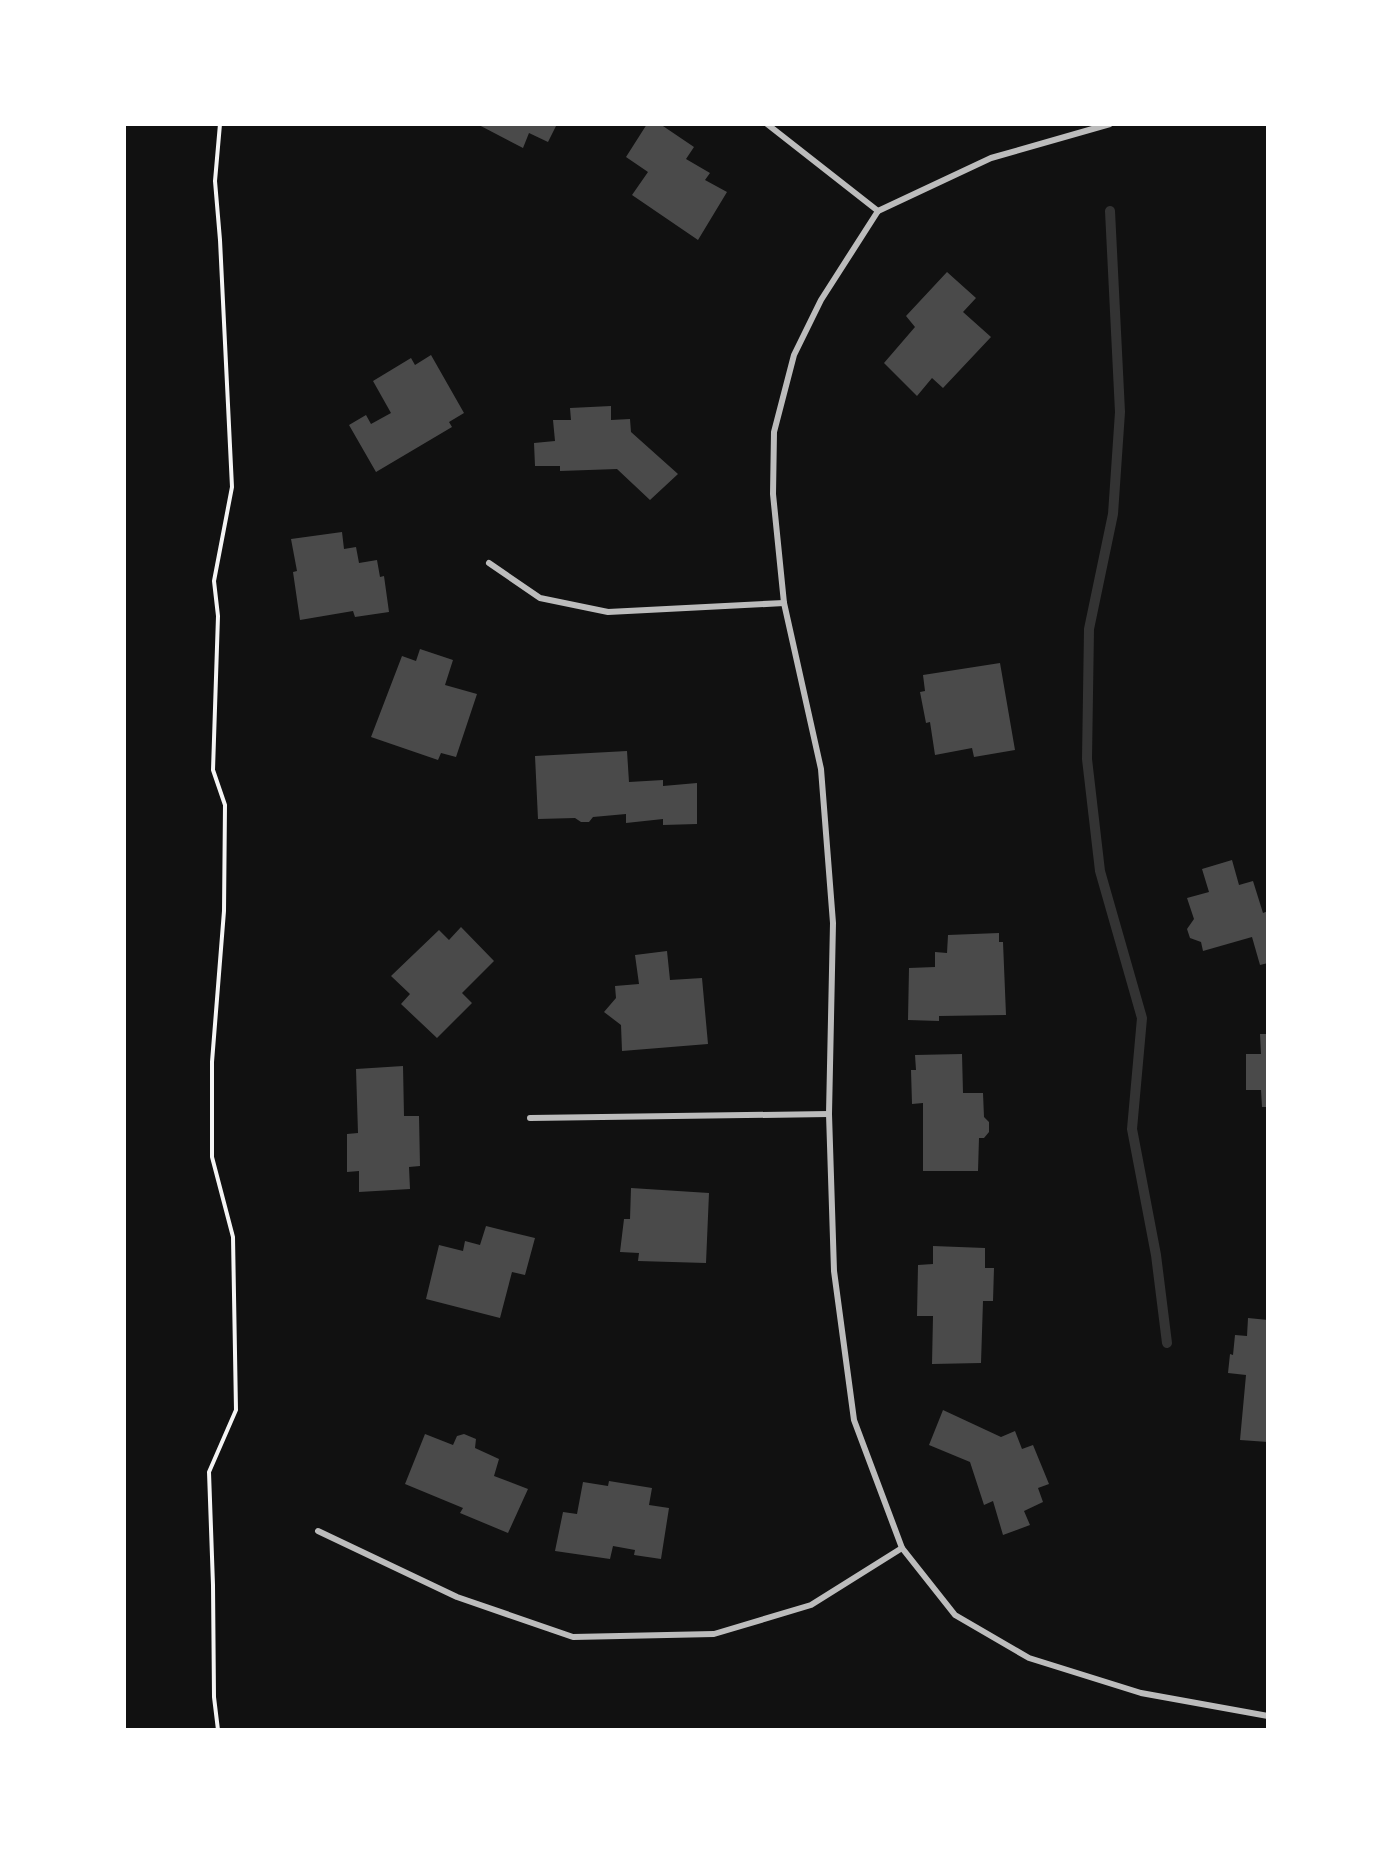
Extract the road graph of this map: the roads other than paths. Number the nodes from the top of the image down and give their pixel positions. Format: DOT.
graph roads {
  1 [pos="767,124"];
  2 [pos="1110,124"];
  3 [pos="878,212"];
  4 [pos="489,563"];
  5 [pos="784,603"];
  6 [pos="829,1114"];
  7 [pos="530,1118"];
  8 [pos="318,1531"];
  9 [pos="902,1548"];
  10 [pos="1268,1716"];
  1 -- 3 [label="street"];
  2 -- 3 [label="street"];
  3 -- 5 [label="street"];
  4 -- 5 [label="street"];
  5 -- 6 [label="street"];
  6 -- 7 [label="street"];
  6 -- 9 [label="street"];
  8 -- 9 [label="street"];
  9 -- 10 [label="street"];
}
